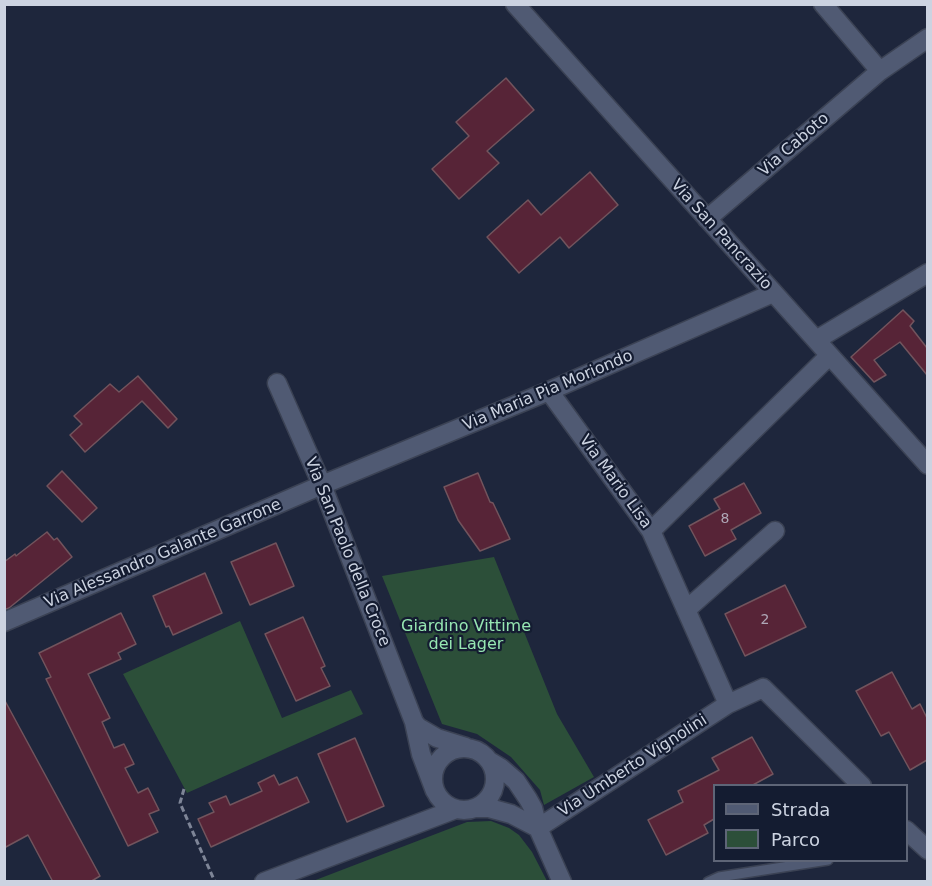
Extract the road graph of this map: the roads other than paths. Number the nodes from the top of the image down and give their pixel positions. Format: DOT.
graph roads {
  1 [pos="515,4"];
  2 [pos="823,4"];
  3 [pos="927,38"];
  4 [pos="880,71"];
  5 [pos="707,219"];
  6 [pos="927,273"];
  7 [pos="773,293"];
  8 [pos="816,340"];
  9 [pos="829,356"];
  10 [pos="277,383"];
  11 [pos="549,391"];
  12 [pos="927,465"];
  13 [pos="322,486"];
  14 [pos="651,531"];
  15 [pos="775,531"];
  16 [pos="686,610"];
  17 [pos="4,622"];
  18 [pos="728,704"];
  19 [pos="414,722"];
  20 [pos="469,747"];
  21 [pos="490,762"];
  22 [pos="860,784"];
  23 [pos="435,791"];
  24 [pos="477,807"];
  25 [pos="456,809"];
  26 [pos="538,828"];
  27 [pos="908,832"];
  28 [pos="927,850"];
  29 [pos="821,862"];
  30 [pos="264,882"];
  31 [pos="562,882"];
  32 [pos="708,882"];
  1 -- 5 [label="street, Via San Pancrazio"];
  2 -- 4 [label="street"];
  3 -- 4 [label="street, Via Caboto"];
  4 -- 5 [label="street, Via Caboto"];
  5 -- 7 [label="street, Via San Pancrazio"];
  6 -- 8 [label="street"];
  7 -- 8 [label="street, Via San Pancrazio"];
  7 -- 11 [label="street, Via Maria Pia Moriondo"];
  8 -- 9 [label="street, Via San Pancrazio"];
  9 -- 12 [label="street, Via San Pancrazio"];
  9 -- 14 [label="street"];
  10 -- 13 [label="street, Via San Paolo della Croce"];
  11 -- 13 [label="street, Via Maria Pia Moriondo"];
  11 -- 14 [label="street, Via Mario Lisa"];
  13 -- 17 [label="street, Via Alessandro Galante Garrone"];
  13 -- 19 [label="street, Via San Paolo della Croce"];
  14 -- 16 [label="street, Via Mario Lisa"];
  15 -- 16 [label="street"];
  16 -- 18 [label="street, Via Mario Lisa"];
  18 -- 22 [label="street, Via Umberto Vignolini"];
  18 -- 26 [label="street, Via Umberto Vignolini"];
  19 -- 20 [label="street"];
  19 -- 23 [label="street, Via San Paolo della Croce"];
  20 -- 21 [label="street"];
  20 -- 23 [label="street"];
  21 -- 24 [label="street"];
  21 -- 26 [label="street"];
  23 -- 25 [label="street"];
  24 -- 25 [label="street"];
  24 -- 26 [label="street"];
  25 -- 30 [label="street"];
  26 -- 31 [label="street"];
  27 -- 28 [label="street"];
  29 -- 32 [label="lane"];
}
